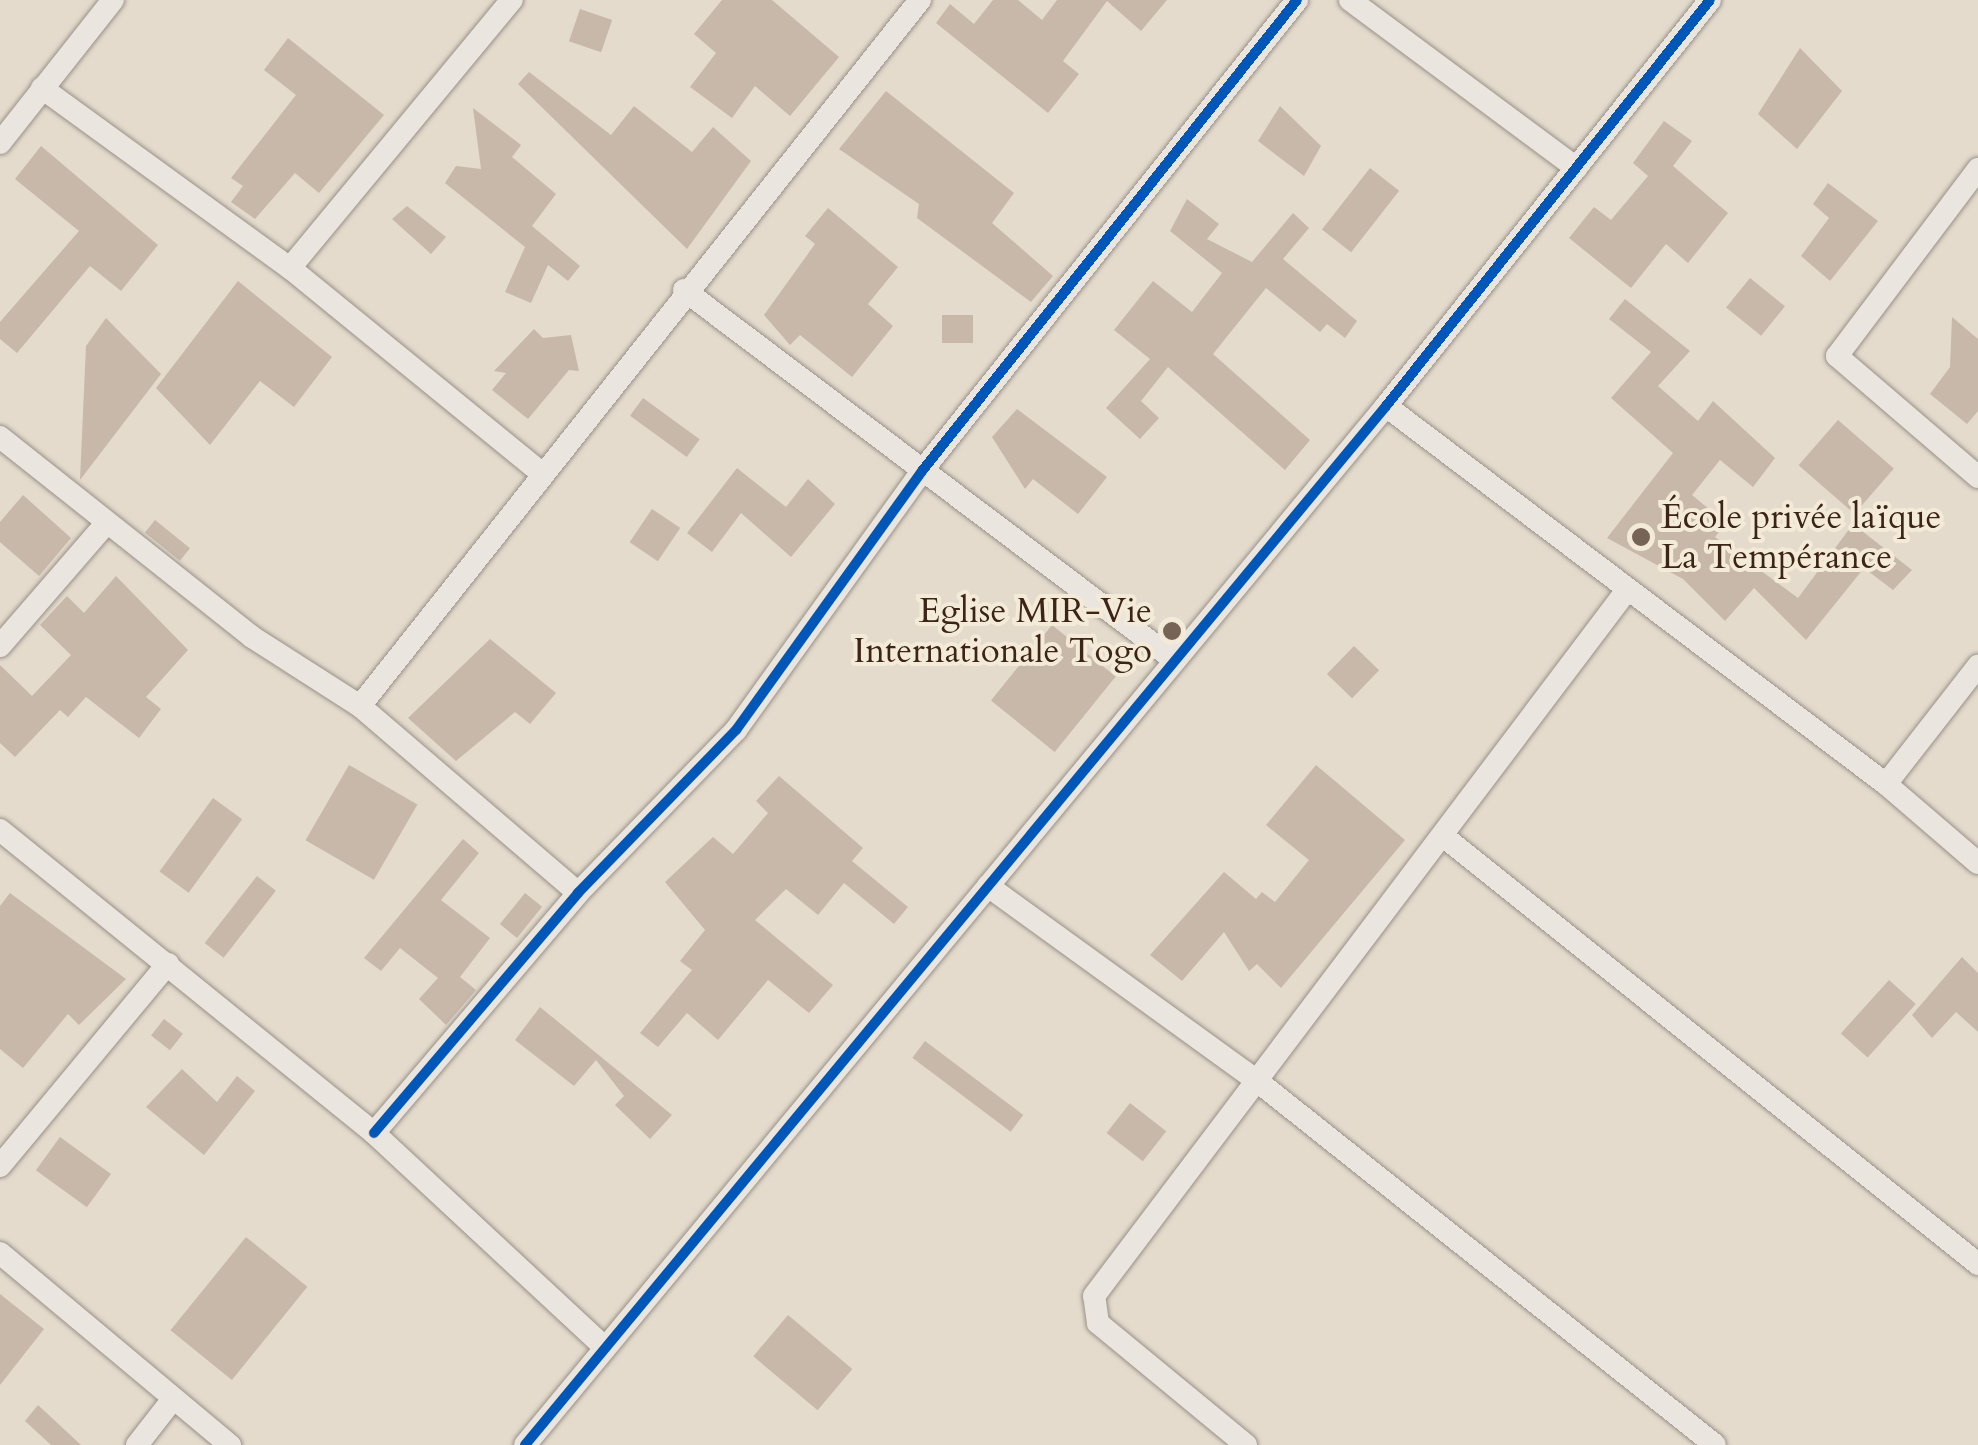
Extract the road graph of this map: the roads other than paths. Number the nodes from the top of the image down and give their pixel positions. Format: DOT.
graph roads {
  1 [pos="113,0"];
  2 [pos="512,0"];
  3 [pos="920,0"];
  4 [pos="1297,0"];
  5 [pos="1350,0"];
  6 [pos="1710,0"];
  7 [pos="42,88"];
  8 [pos="0,143"];
  9 [pos="1576,168"];
  10 [pos="1978,169"];
  11 [pos="290,268"];
  12 [pos="684,290"];
  13 [pos="1386,406"];
  14 [pos="0,437"];
  15 [pos="922,470"];
  16 [pos="539,471"];
  17 [pos="1978,477"];
  18 [pos="104,526"];
  19 [pos="1627,590"];
  20 [pos="0,646"];
  21 [pos="1172,658"];
  22 [pos="1978,666"];
  23 [pos="360,706"];
  24 [pos="1886,784"];
  25 [pos="0,830"];
  26 [pos="1443,836"];
  27 [pos="1978,864"];
  28 [pos="988,886"];
  29 [pos="578,893"];
  30 [pos="168,964"];
  31 [pos="1256,1080"];
  32 [pos="374,1133"];
  33 [pos="0,1166"];
  34 [pos="0,1252"];
  35 [pos="1978,1264"];
  36 [pos="602,1345"];
  37 [pos="173,1399"];
  38 [pos="1699,1440"];
  39 [pos="137,1445"];
  40 [pos="230,1445"];
  41 [pos="525,1445"];
  42 [pos="1246,1445"];
  1 -- 7 [label="street"];
  2 -- 11 [label="street"];
  3 -- 12 [label="street"];
  4 -- 15 [label="street"];
  5 -- 9 [label="street"];
  6 -- 9 [label="street"];
  7 -- 8 [label="street"];
  7 -- 11 [label="street"];
  9 -- 13 [label="street"];
  10 -- 17 [label="street"];
  11 -- 16 [label="street"];
  12 -- 15 [label="street"];
  12 -- 16 [label="street"];
  13 -- 19 [label="street"];
  13 -- 21 [label="street"];
  14 -- 18 [label="street"];
  15 -- 21 [label="street"];
  15 -- 29 [label="street"];
  16 -- 23 [label="street"];
  18 -- 20 [label="street"];
  18 -- 23 [label="street"];
  19 -- 24 [label="street"];
  19 -- 26 [label="street"];
  21 -- 28 [label="street"];
  22 -- 24 [label="street"];
  23 -- 29 [label="street"];
  24 -- 27 [label="street"];
  25 -- 30 [label="street"];
  26 -- 31 [label="street"];
  26 -- 35 [label="street"];
  28 -- 31 [label="street"];
  28 -- 36 [label="street"];
  29 -- 32 [label="street"];
  30 -- 32 [label="street"];
  30 -- 33 [label="street"];
  31 -- 38 [label="street"];
  31 -- 42 [label="street"];
  32 -- 36 [label="street"];
  34 -- 37 [label="street"];
  36 -- 41 [label="street"];
  37 -- 39 [label="street"];
  37 -- 40 [label="street"];
}
